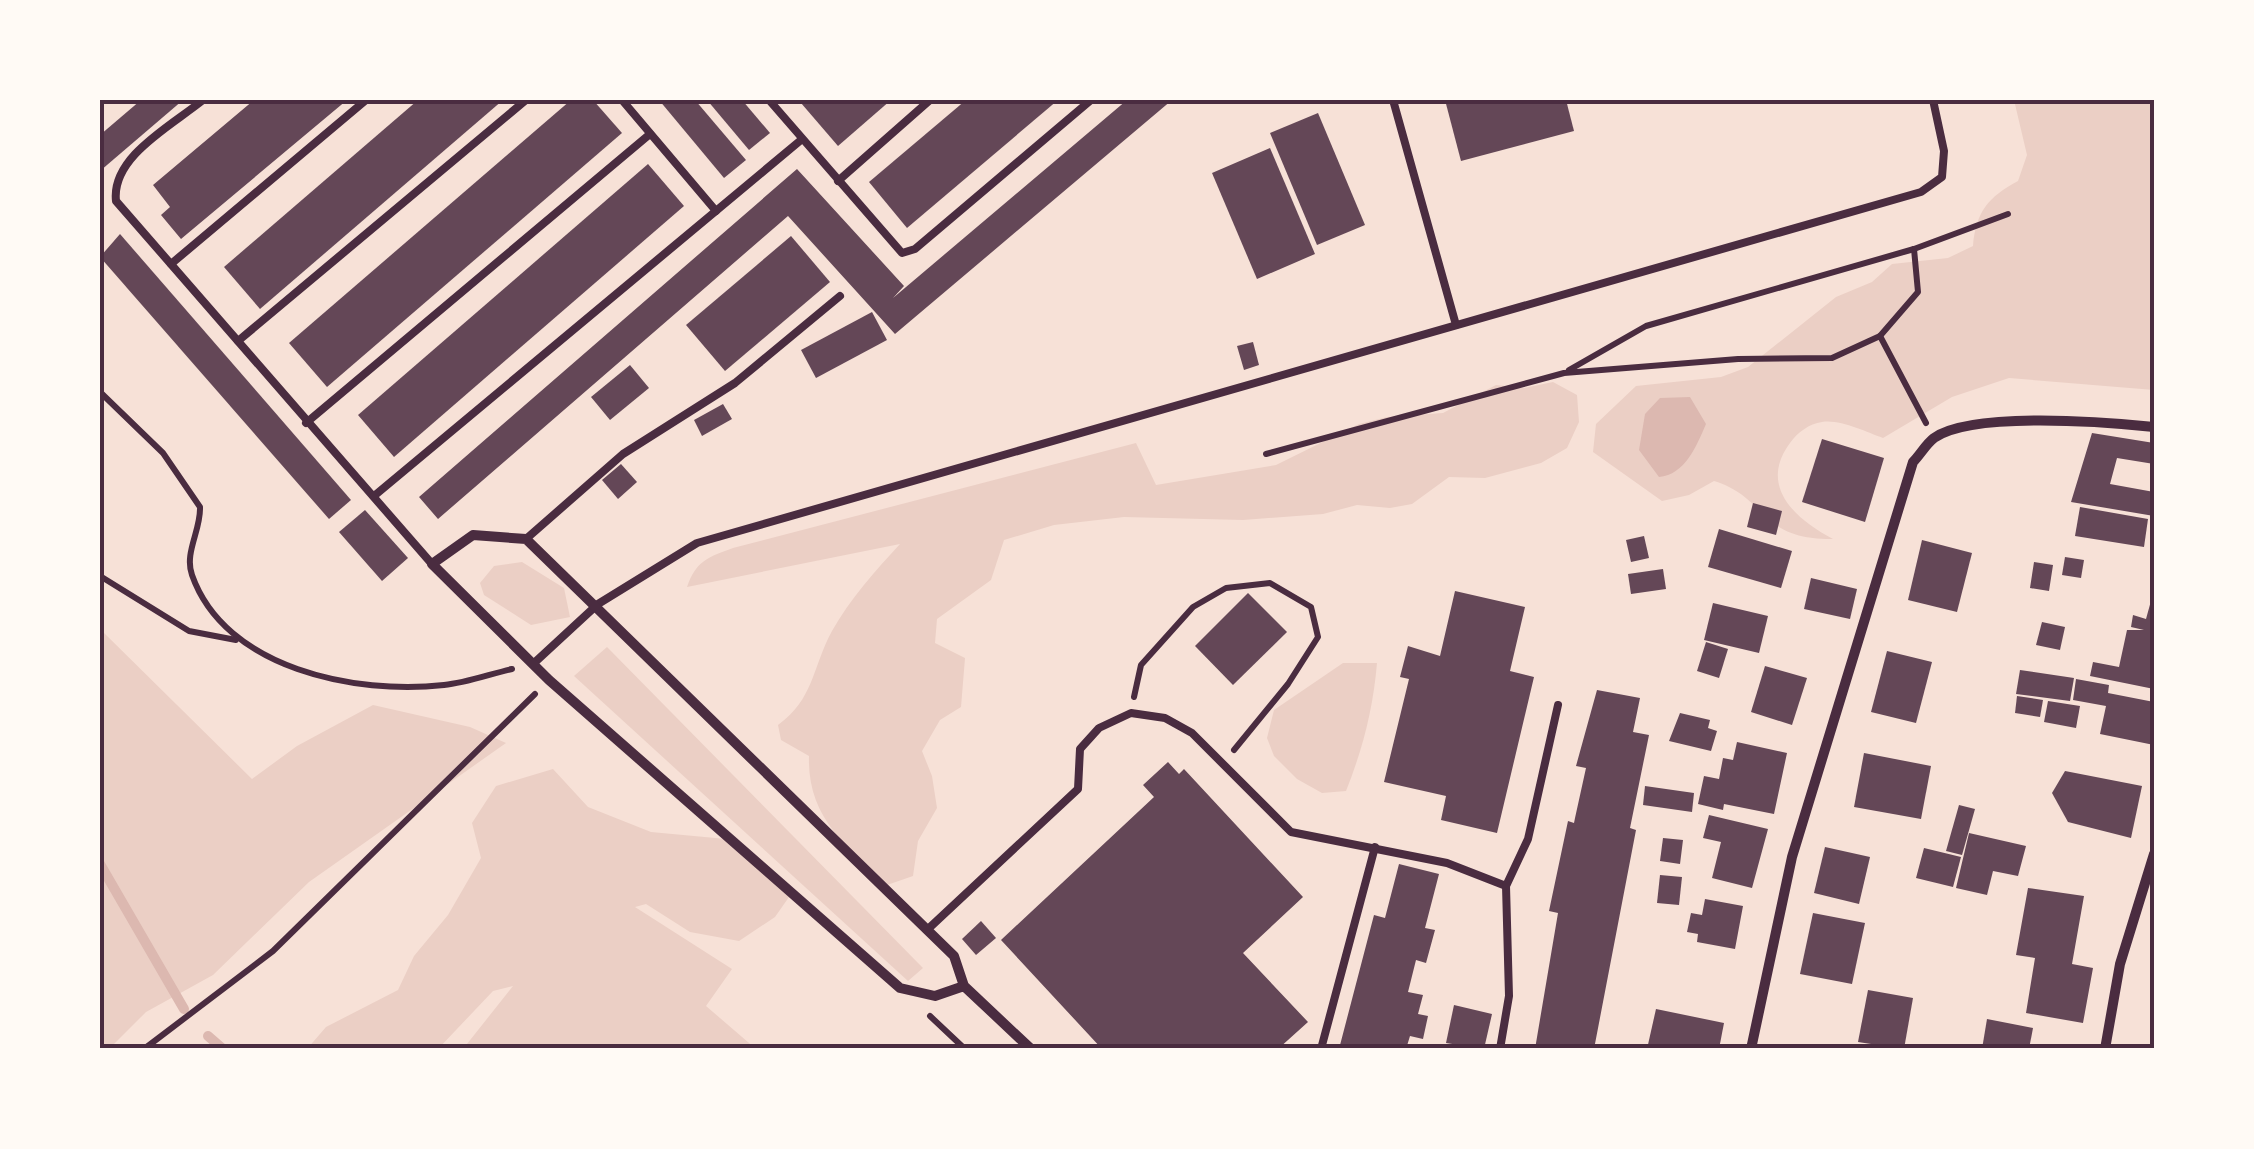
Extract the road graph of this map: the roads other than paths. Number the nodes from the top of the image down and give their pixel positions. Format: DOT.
graph roads {
  1 [pos="202,100"];
  2 [pos="366,100"];
  3 [pos="526,100"];
  4 [pos="622,100"];
  5 [pos="770,100"];
  6 [pos="930,100"];
  7 [pos="1091,100"];
  8 [pos="1393,100"];
  9 [pos="1933,100"];
  10 [pos="650,134"];
  11 [pos="800,140"];
  12 [pos="838,180"];
  13 [pos="716,211"];
  14 [pos="172,264"];
  15 [pos="840,296"];
  16 [pos="1456,325"];
  17 [pos="238,341"];
  18 [pos="306,422"];
  19 [pos="2154,427"];
  20 [pos="374,496"];
  21 [pos="526,539"];
  22 [pos="432,564"];
  23 [pos="598,604"];
  24 [pos="533,664"];
  25 [pos="1558,704"];
  26 [pos="1375,847"];
  27 [pos="2154,854"];
  28 [pos="1506,886"];
  29 [pos="927,930"];
  30 [pos="964,986"];
  31 [pos="1031,1049"];
  32 [pos="1321,1049"];
  33 [pos="1500,1049"];
  34 [pos="1751,1049"];
  35 [pos="2104,1049"];
  1 -- 14 [label="lane"];
  2 -- 14 [label="lane"];
  3 -- 17 [label="lane"];
  4 -- 10 [label="lane"];
  5 -- 11 [label="lane"];
  6 -- 12 [label="lane"];
  7 -- 12 [label="lane"];
  8 -- 16 [label="lane"];
  9 -- 16 [label="lane"];
  10 -- 13 [label="lane"];
  10 -- 18 [label="lane"];
  11 -- 12 [label="lane"];
  11 -- 13 [label="lane"];
  13 -- 20 [label="lane"];
  14 -- 17 [label="lane"];
  15 -- 21 [label="lane"];
  16 -- 23 [label="lane"];
  17 -- 18 [label="lane"];
  18 -- 20 [label="lane"];
  19 -- 34 [label="street"];
  20 -- 22 [label="lane"];
  21 -- 22 [label="street"];
  21 -- 23 [label="street"];
  22 -- 24 [label="street"];
  23 -- 24 [label="lane"];
  23 -- 29 [label="street"];
  24 -- 30 [label="street"];
  25 -- 28 [label="lane"];
  26 -- 28 [label="lane"];
  26 -- 29 [label="lane"];
  26 -- 32 [label="lane"];
  27 -- 35 [label="street"];
  28 -- 33 [label="lane"];
  29 -- 30 [label="street"];
  30 -- 31 [label="street"];
}
